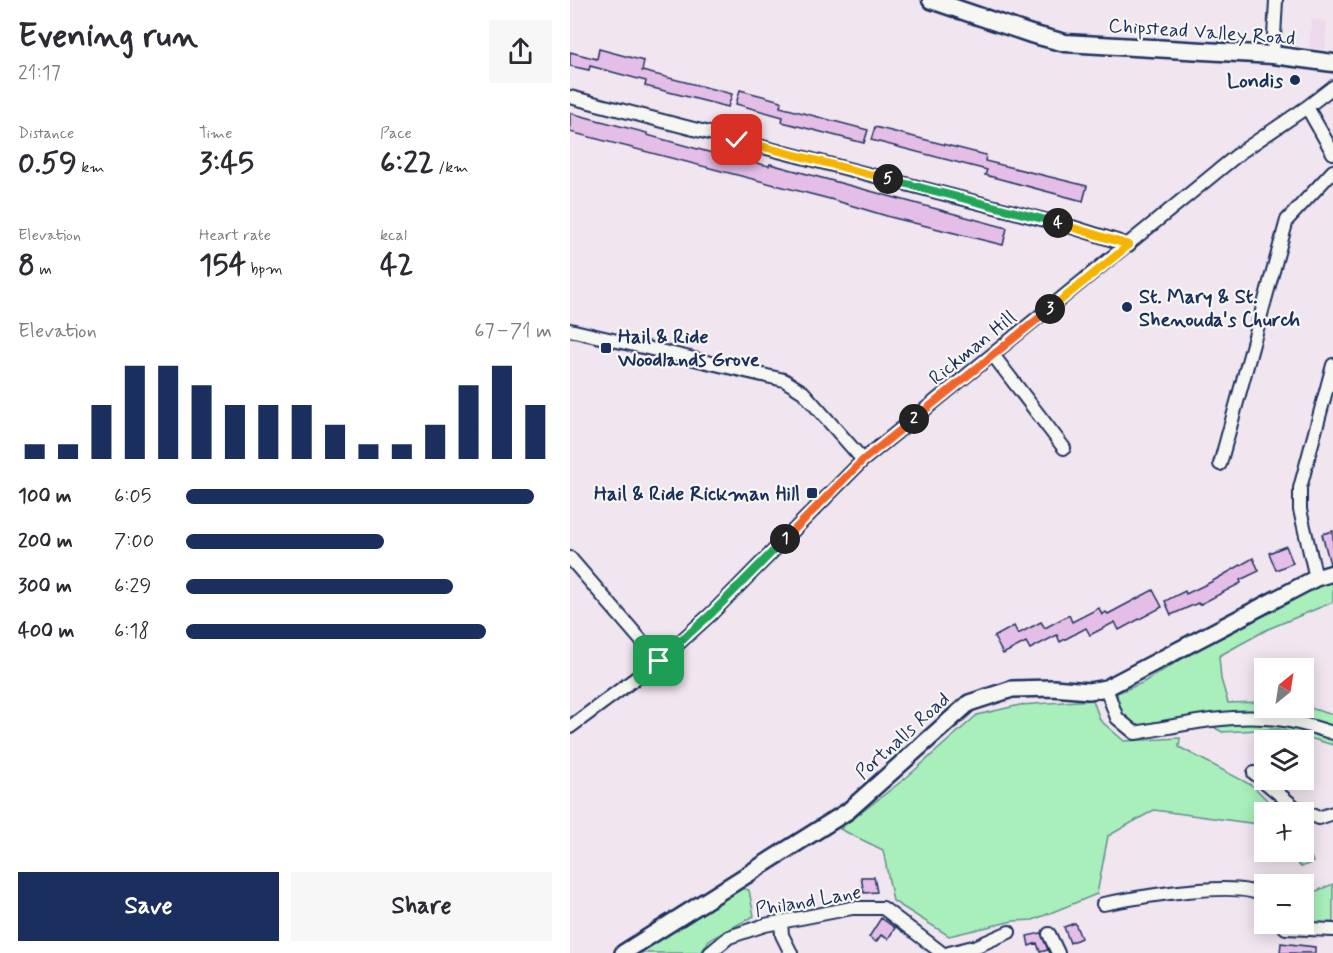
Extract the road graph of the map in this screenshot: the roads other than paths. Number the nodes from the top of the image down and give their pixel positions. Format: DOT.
graph roads {
  1 [pos="931,0"];
  2 [pos="1276,0"];
  3 [pos="1273,55"];
  4 [pos="1333,63"];
  5 [pos="1333,87"];
  6 [pos="570,97"];
  7 [pos="1307,107"];
  8 [pos="1333,153"];
  9 [pos="1333,171"];
  10 [pos="1129,245"];
  11 [pos="570,330"];
  12 [pos="993,355"];
  13 [pos="1333,365"];
  14 [pos="1064,448"];
  15 [pos="863,460"];
  16 [pos="1220,464"];
  17 [pos="570,558"];
  18 [pos="1333,573"];
  19 [pos="1316,578"];
  20 [pos="659,661"];
  21 [pos="1106,688"];
  22 [pos="570,727"];
  23 [pos="1333,733"];
  24 [pos="1274,790"];
  25 [pos="1333,813"];
  26 [pos="1254,892"];
  27 [pos="1103,904"];
  28 [pos="781,922"];
  29 [pos="1314,929"];
  30 [pos="1333,930"];
  31 [pos="1009,933"];
  32 [pos="1049,934"];
  33 [pos="622,953"];
  34 [pos="710,953"];
  35 [pos="791,953"];
  36 [pos="942,953"];
  37 [pos="949,953"];
  38 [pos="1058,953"];
  1 -- 3 [label="main road, Chipstead Valley Road"];
  2 -- 3 [label="street"];
  3 -- 4 [label="main road, Chipstead Valley Road"];
  5 -- 7 [label="street, Rickman Hill"];
  6 -- 10 [label="street"];
  7 -- 8 [label="street"];
  7 -- 10 [label="street, Rickman Hill"];
  9 -- 16 [label="street"];
  10 -- 12 [label="street, Rickman Hill"];
  11 -- 15 [label="street"];
  12 -- 14 [label="street"];
  12 -- 15 [label="street, Rickman Hill"];
  13 -- 19 [label="street"];
  15 -- 20 [label="street, Rickman Hill"];
  17 -- 20 [label="street"];
  18 -- 19 [label="street, Portnalls Road"];
  19 -- 21 [label="street, Portnalls Road"];
  20 -- 22 [label="street, Rickman Hill"];
  21 -- 23 [label="street"];
  21 -- 33 [label="street, Portnalls Road"];
  24 -- 25 [label="street"];
  26 -- 27 [label="street"];
  28 -- 34 [label="street, Philand Lane"];
  28 -- 35 [label="street"];
  28 -- 36 [label="street, Philand Lane"];
  29 -- 30 [label="street"];
  31 -- 37 [label="street"];
  32 -- 38 [label="street"];
}
